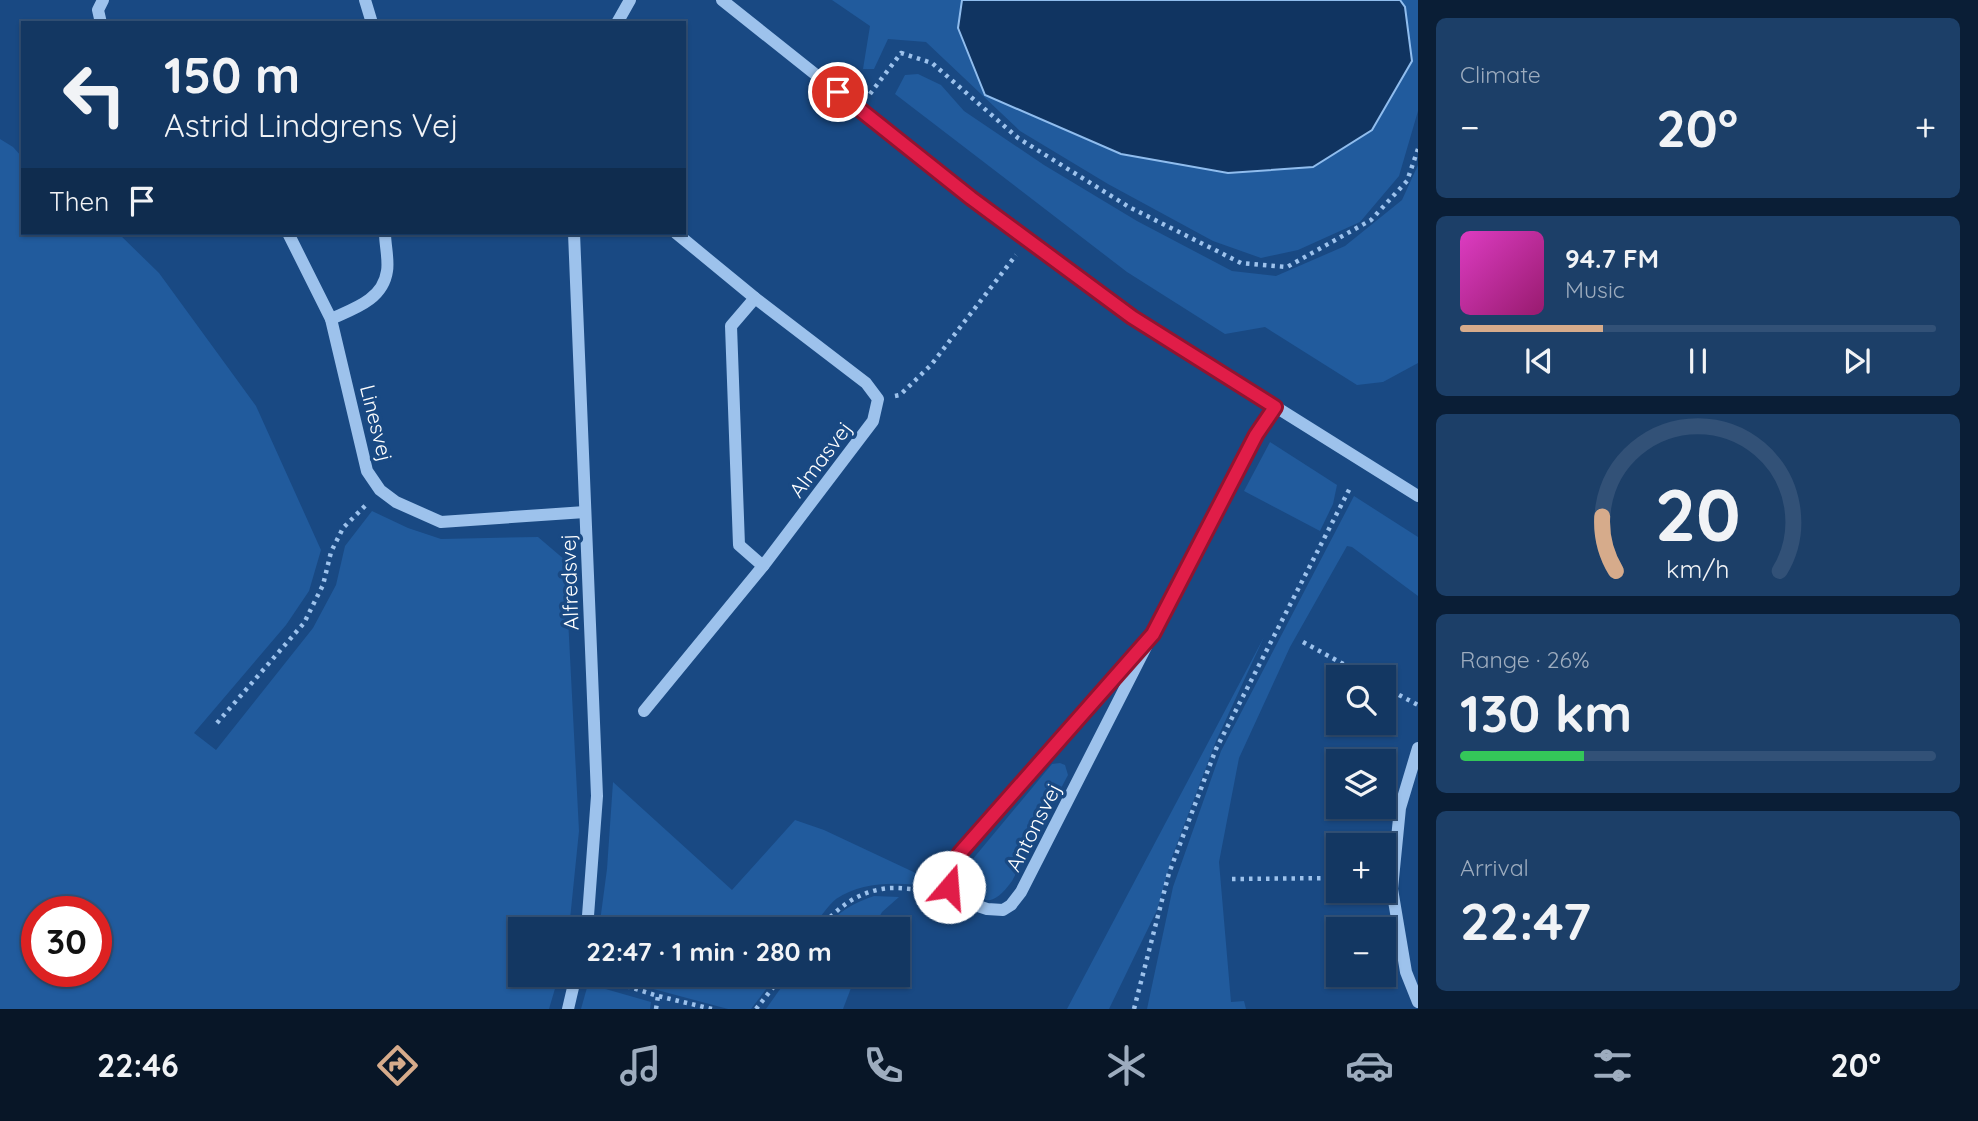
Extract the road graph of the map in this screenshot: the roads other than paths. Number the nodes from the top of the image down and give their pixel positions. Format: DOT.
graph roads {
  1 [pos="103,0"];
  2 [pos="365,0"];
  3 [pos="630,0"];
  4 [pos="722,0"];
  5 [pos="101,21"];
  6 [pos="371,21"];
  7 [pos="618,21"];
  8 [pos="289,235"];
  9 [pos="385,235"];
  10 [pos="574,235"];
  11 [pos="678,235"];
  12 [pos="755,298"];
  13 [pos="331,319"];
  14 [pos="1275,407"];
  15 [pos="1418,496"];
  16 [pos="585,512"];
  17 [pos="763,566"];
  18 [pos="1153,634"];
  19 [pos="645,711"];
  20 [pos="1418,748"];
  21 [pos="588,917"];
  22 [pos="573,987"];
  23 [pos="1418,1002"];
  24 [pos="568,1009"];
  1 -- 5 [label="street"];
  2 -- 6 [label="street"];
  3 -- 7 [label="street"];
  4 -- 14 [label="street"];
  8 -- 13 [label="street, Linesvej"];
  9 -- 13 [label="street"];
  10 -- 16 [label="street, Alfredsvej"];
  11 -- 12 [label="street"];
  12 -- 17 [label="street"];
  12 -- 17 [label="street, Almasvej"];
  13 -- 16 [label="street, Linesvej"];
  14 -- 15 [label="street"];
  14 -- 18 [label="street, Antonsvej"];
  16 -- 21 [label="street, Alfredsvej"];
  17 -- 19 [label="street, Almasvej"];
  18 -- 18 [label="street, Antonsvej"];
  20 -- 23 [label="street"];
  22 -- 24 [label="street"];
}
